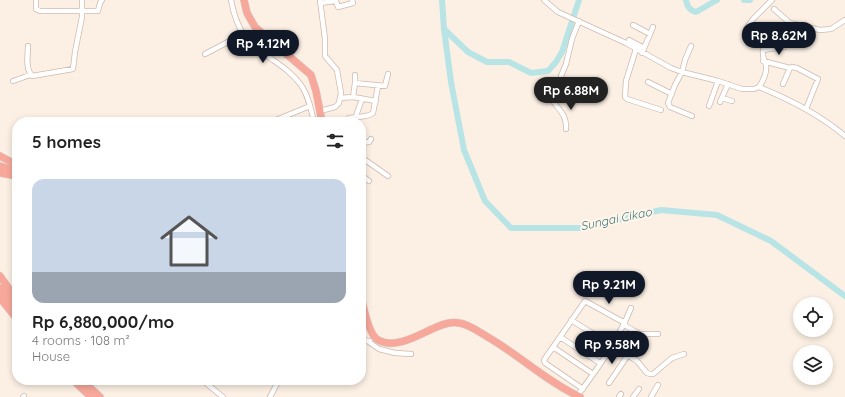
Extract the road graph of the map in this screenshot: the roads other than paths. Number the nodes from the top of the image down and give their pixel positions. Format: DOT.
graph roads {
  1 [pos="36,0"];
  2 [pos="82,0"];
  3 [pos="102,0"];
  4 [pos="230,0"];
  5 [pos="244,0"];
  6 [pos="352,0"];
  7 [pos="544,0"];
  8 [pos="772,0"];
  9 [pos="320,1"];
  10 [pos="774,9"];
  11 [pos="82,10"];
  12 [pos="845,20"];
  13 [pos="577,21"];
  14 [pos="633,25"];
  15 [pos="653,26"];
  16 [pos="746,29"];
  17 [pos="243,34"];
  18 [pos="650,34"];
  19 [pos="629,40"];
  20 [pos="28,46"];
  21 [pos="691,46"];
  22 [pos="784,47"];
  23 [pos="636,49"];
  24 [pos="643,50"];
  25 [pos="205,54"];
  26 [pos="763,61"];
  27 [pos="790,68"];
  28 [pos="682,72"];
  29 [pos="388,74"];
  30 [pos="30,75"];
  31 [pos="355,75"];
  32 [pos="13,81"];
  33 [pos="718,81"];
  34 [pos="648,82"];
  35 [pos="355,84"];
  36 [pos="728,84"];
  37 [pos="783,84"];
  38 [pos="378,86"];
  39 [pos="759,87"];
  40 [pos="672,94"];
  41 [pos="353,97"];
  42 [pos="340,98"];
  43 [pos="362,99"];
  44 [pos="376,101"];
  45 [pos="732,101"];
  46 [pos="310,106"];
  47 [pos="709,106"];
  48 [pos="806,109"];
  49 [pos="662,110"];
  50 [pos="320,111"];
  51 [pos="356,116"];
  52 [pos="692,116"];
  53 [pos="283,117"];
  54 [pos="313,117"];
  55 [pos="321,117"];
  56 [pos="352,117"];
  57 [pos="566,129"];
  58 [pos="845,136"];
  59 [pos="371,139"];
  60 [pos="366,142"];
  61 [pos="0,156"];
  62 [pos="366,160"];
  63 [pos="0,162"];
  64 [pos="12,163"];
  65 [pos="12,165"];
  66 [pos="0,166"];
  67 [pos="12,170"];
  68 [pos="0,173"];
  69 [pos="12,175"];
  70 [pos="388,176"];
  71 [pos="366,179"];
  72 [pos="369,181"];
  73 [pos="0,276"];
  74 [pos="0,288"];
  75 [pos="12,293"];
  76 [pos="0,298"];
  77 [pos="12,304"];
  78 [pos="631,308"];
  79 [pos="12,313"];
  80 [pos="366,313"];
  81 [pos="571,320"];
  82 [pos="624,324"];
  83 [pos="658,334"];
  84 [pos="560,337"];
  85 [pos="366,340"];
  86 [pos="372,340"];
  87 [pos="612,345"];
  88 [pos="553,347"];
  89 [pos="411,354"];
  90 [pos="684,354"];
  91 [pos="628,355"];
  92 [pos="600,363"];
  93 [pos="593,374"];
  94 [pos="609,383"];
  95 [pos="78,385"];
  96 [pos="87,385"];
  97 [pos="208,385"];
  98 [pos="276,385"];
  99 [pos="658,385"];
  100 [pos="583,389"];
  101 [pos="639,389"];
  102 [pos="579,396"];
  103 [pos="91,397"];
  104 [pos="100,397"];
  105 [pos="223,397"];
  106 [pos="270,397"];
  107 [pos="633,397"];
  108 [pos="651,397"];
  1 -- 11 [label="street"];
  2 -- 11 [label="street"];
  3 -- 11 [label="street"];
  4 -- 17 [label="street"];
  5 -- 50 [label="highway"];
  6 -- 9 [label="street"];
  7 -- 13 [label="street"];
  8 -- 16 [label="street"];
  9 -- 42 [label="street"];
  10 -- 12 [label="street"];
  11 -- 30 [label="street"];
  13 -- 23 [label="street"];
  13 -- 57 [label="street"];
  14 -- 18 [label="street"];
  15 -- 18 [label="street"];
  17 -- 25 [label="street"];
  17 -- 46 [label="street"];
  18 -- 24 [label="street"];
  19 -- 24 [label="street"];
  20 -- 30 [label="street"];
  21 -- 28 [label="street"];
  22 -- 26 [label="street"];
  23 -- 24 [label="street"];
  23 -- 49 [label="street"];
  24 -- 28 [label="street"];
  26 -- 27 [label="street"];
  26 -- 39 [label="street"];
  27 -- 37 [label="street"];
  27 -- 48 [label="street"];
  28 -- 33 [label="street"];
  28 -- 40 [label="street"];
  29 -- 38 [label="street"];
  30 -- 32 [label="street"];
  31 -- 35 [label="street"];
  33 -- 36 [label="street"];
  33 -- 47 [label="street"];
  34 -- 40 [label="street"];
  35 -- 38 [label="street"];
  35 -- 41 [label="street"];
  36 -- 39 [label="street"];
  36 -- 45 [label="street"];
  38 -- 44 [label="street"];
  39 -- 48 [label="street"];
  40 -- 52 [label="street"];
  41 -- 42 [label="street"];
  41 -- 43 [label="street"];
  42 -- 50 [label="street"];
  43 -- 44 [label="street"];
  43 -- 51 [label="street"];
  44 -- 51 [label="street"];
  46 -- 53 [label="street"];
  46 -- 54 [label="street"];
  48 -- 58 [label="street"];
  50 -- 55 [label="highway"];
  51 -- 56 [label="street"];
  59 -- 60 [label="street"];
  61 -- 64 [label="highway"];
  62 -- 70 [label="street"];
  63 -- 65 [label="highway"];
  66 -- 67 [label="highway"];
  68 -- 69 [label="highway"];
  71 -- 72 [label="street"];
  73 -- 75 [label="highway"];
  74 -- 77 [label="highway"];
  76 -- 79 [label="highway"];
  78 -- 82 [label="street"];
  80 -- 86 [label="highway"];
  81 -- 82 [label="street"];
  81 -- 84 [label="street"];
  81 -- 87 [label="street"];
  82 -- 83 [label="street"];
  82 -- 87 [label="street"];
  84 -- 88 [label="street"];
  84 -- 92 [label="street"];
  85 -- 86 [label="street"];
  86 -- 89 [label="street"];
  86 -- 102 [label="highway"];
  87 -- 91 [label="street"];
  87 -- 92 [label="street"];
  88 -- 93 [label="street"];
  88 -- 100 [label="street"];
  90 -- 91 [label="street"];
  91 -- 94 [label="street"];
  92 -- 93 [label="street"];
  93 -- 100 [label="street"];
  95 -- 103 [label="highway"];
  96 -- 104 [label="highway"];
  97 -- 105 [label="street"];
  98 -- 106 [label="street"];
  99 -- 108 [label="street"];
  100 -- 102 [label="street"];
  101 -- 107 [label="street"];
}
